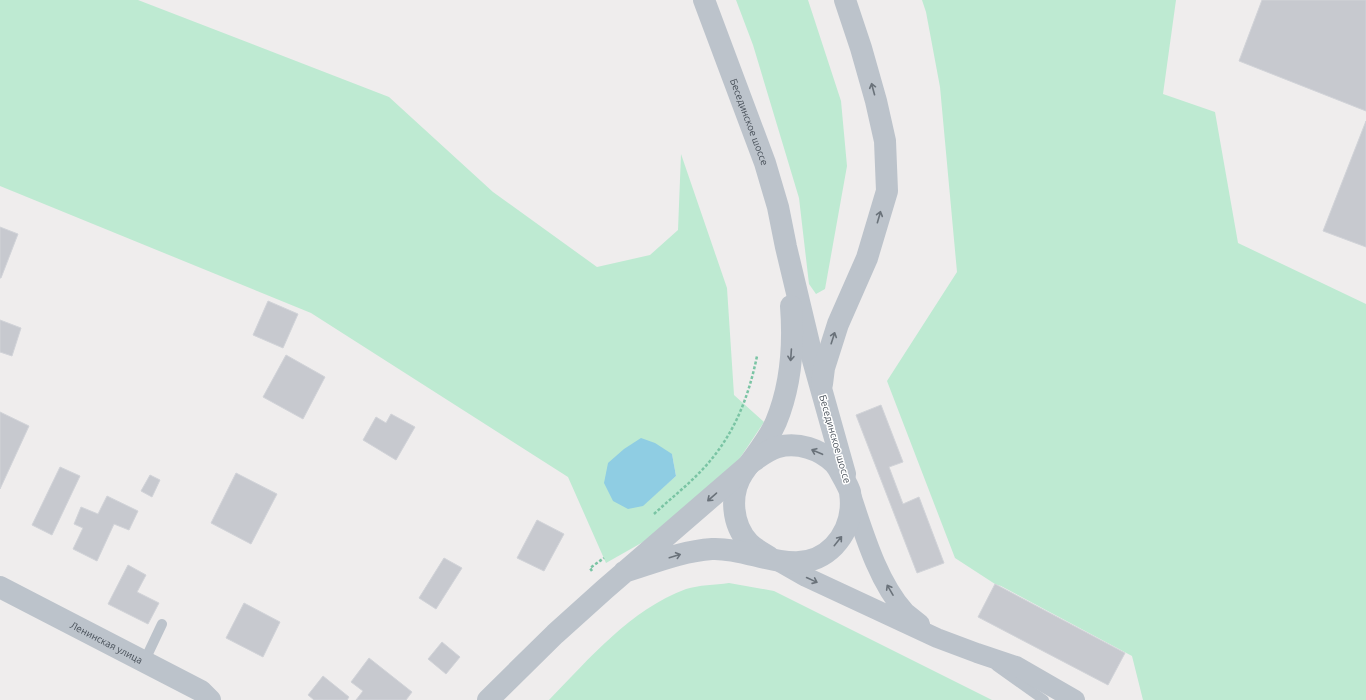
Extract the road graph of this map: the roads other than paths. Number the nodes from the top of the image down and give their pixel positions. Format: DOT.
graph roads {
  1 [pos="704,0"];
  2 [pos="845,0"];
  3 [pos="786,247"];
  4 [pos="821,390"];
  5 [pos="752,462"];
  6 [pos="850,491"];
  7 [pos="778,561"];
  8 [pos="624,572"];
  9 [pos="0,587"];
  10 [pos="162,624"];
  11 [pos="937,638"];
  12 [pos="978,653"];
  13 [pos="144,662"];
  14 [pos="210,700"];
  15 [pos="488,700"];
  16 [pos="1044,700"];
  17 [pos="1075,700"];
  1 -- 3 [label="street, Бесединское шоссе"];
  4 -- 2 [label="street, one-way"];
  3 -- 4 [label="street, Бесединское шоссе"];
  3 -- 5 [label="street, Бесединское шоссе, one-way"];
  4 -- 6 [label="street, Бесединское шоссе"];
  6 -- 5 [label="street, one-way"];
  5 -- 7 [label="street"];
  5 -- 8 [label="street, one-way"];
  7 -- 6 [label="street, one-way"];
  11 -- 6 [label="street, one-way"];
  8 -- 7 [label="street, one-way"];
  7 -- 11 [label="street, one-way"];
  8 -- 15 [label="street"];
  9 -- 13 [label="street, Ленинская улица"];
  10 -- 13 [label="lane"];
  11 -- 12 [label="street"];
  12 -- 16 [label="lane"];
  12 -- 17 [label="street"];
  13 -- 14 [label="street, Ленинская улица"];
}
